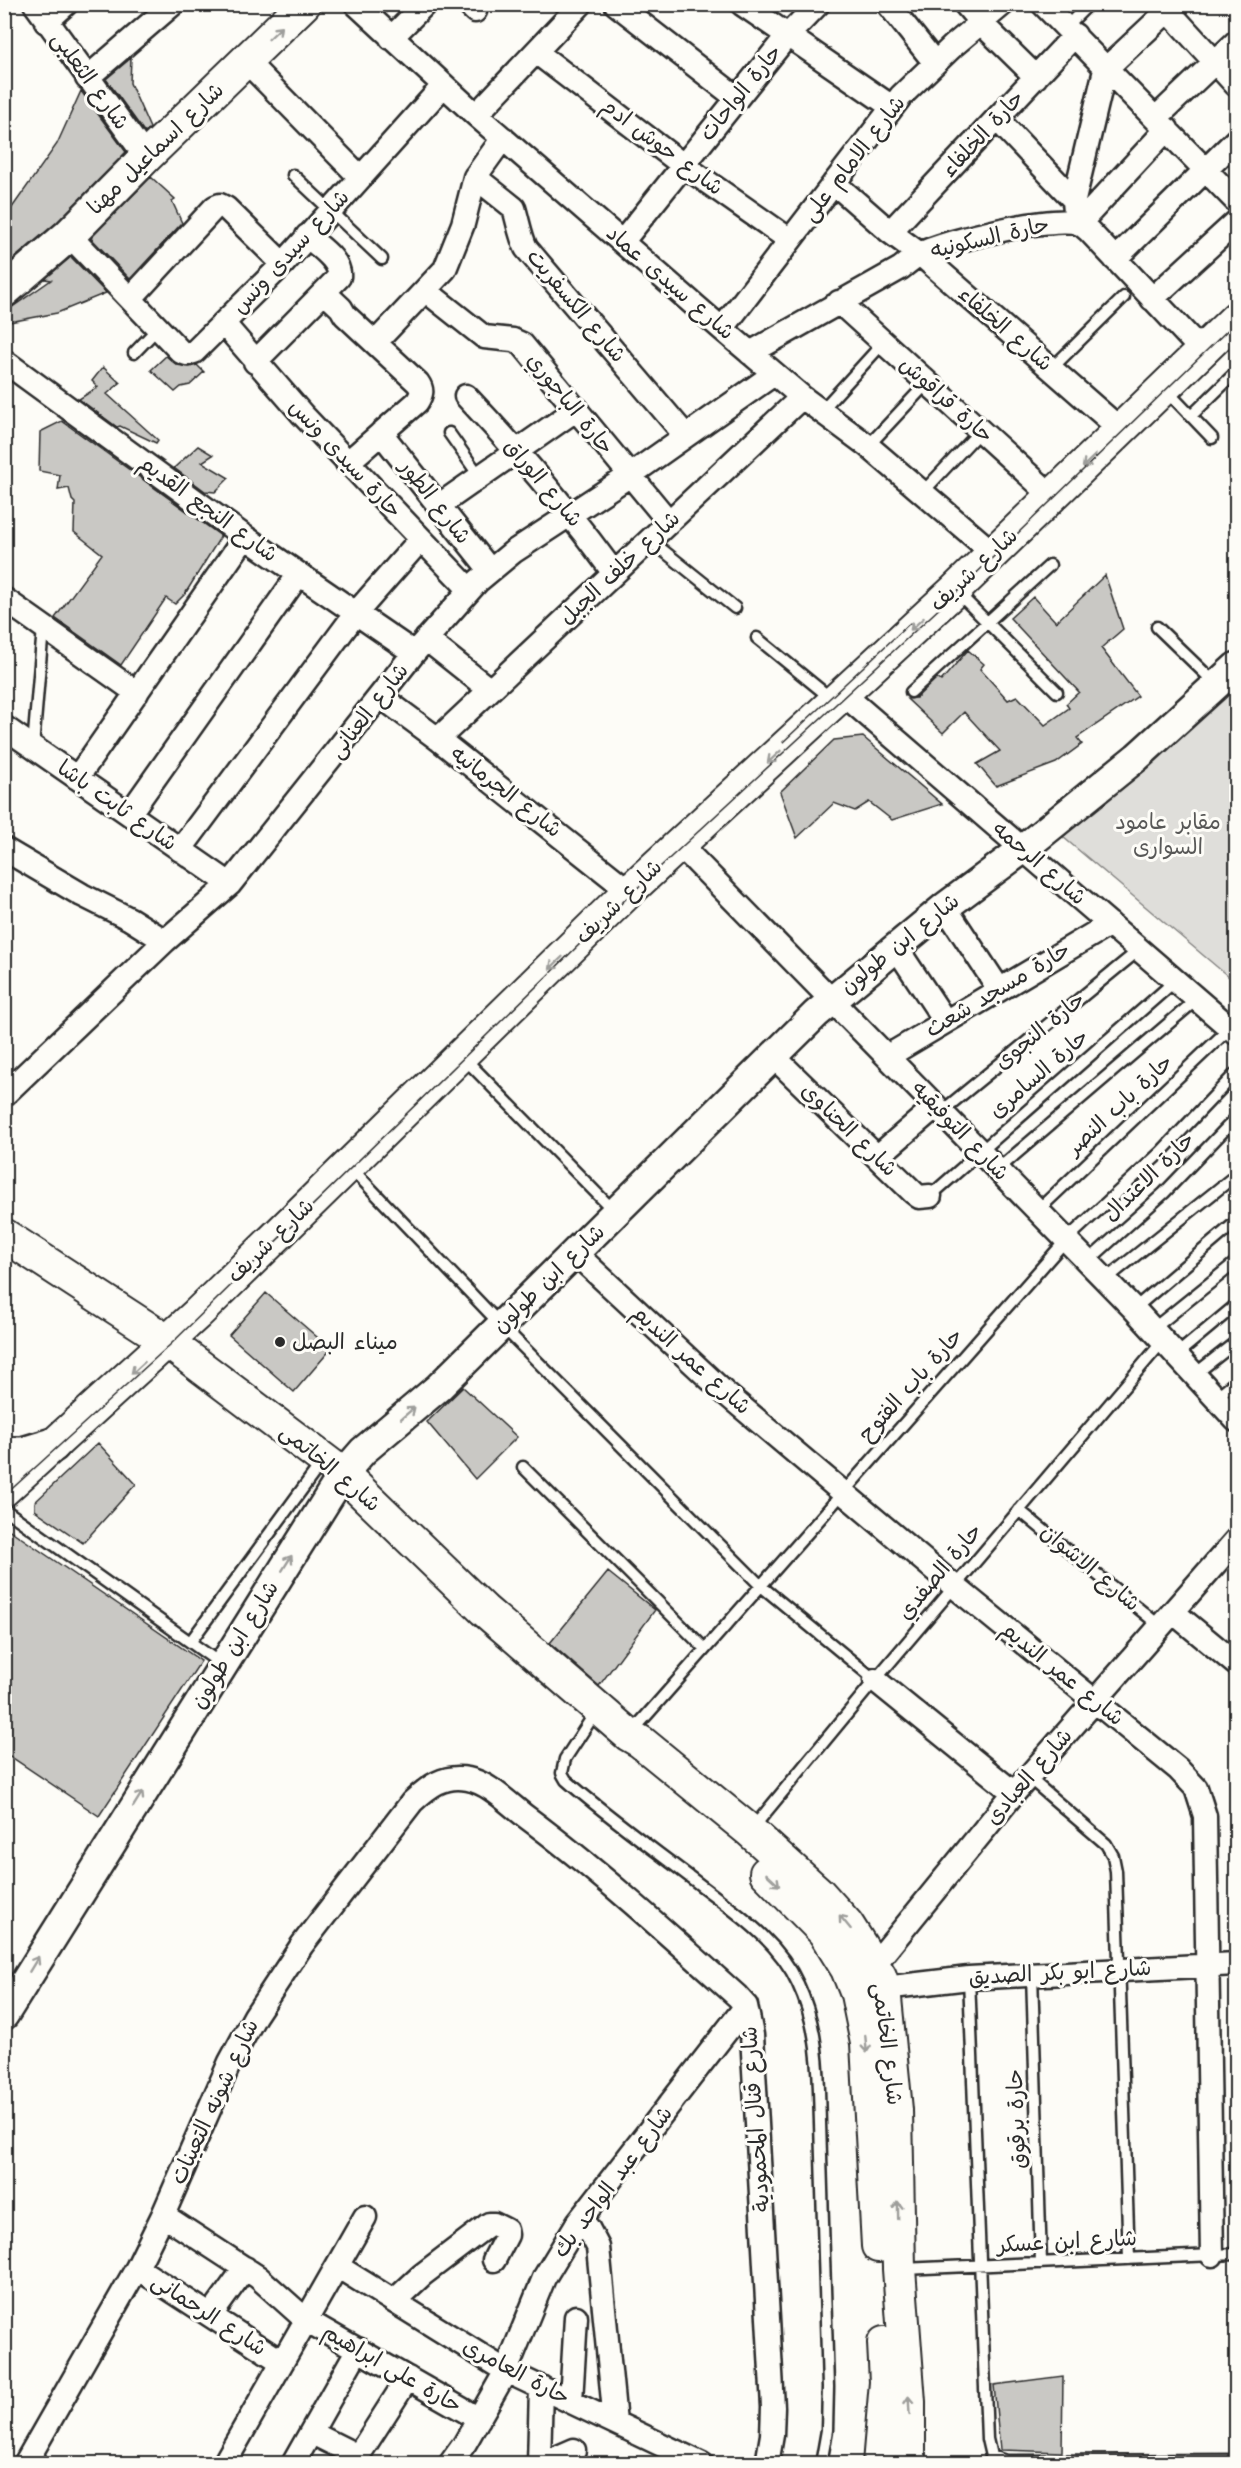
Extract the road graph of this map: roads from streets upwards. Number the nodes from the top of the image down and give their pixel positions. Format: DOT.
graph roads {
  1 [pos="66,4"];
  2 [pos="173,4"];
  3 [pos="356,4"];
  4 [pos="425,4"];
  5 [pos="581,4"];
  6 [pos="616,4"];
  7 [pos="742,4"];
  8 [pos="818,4"];
  9 [pos="888,4"];
  10 [pos="965,4"];
  11 [pos="1003,4"];
  12 [pos="1043,4"];
  13 [pos="300,6"];
  14 [pos="1168,7"];
  15 [pos="40,13"];
  16 [pos="981,23"];
  17 [pos="1071,31"];
  18 [pos="788,36"];
  19 [pos="391,38"];
  20 [pos="1236,42"];
  21 [pos="536,52"];
  22 [pos="246,62"];
  23 [pos="1215,62"];
  24 [pos="935,63"];
  25 [pos="1108,68"];
  26 [pos="1036,77"];
  27 [pos="87,78"];
  28 [pos="1236,85"];
  29 [pos="443,86"];
  30 [pos="737,98"];
  31 [pos="892,107"];
  32 [pos="476,115"];
  33 [pos="997,119"];
  34 [pos="1161,124"];
  35 [pos="503,138"];
  36 [pos="1236,141"];
  37 [pos="146,157"];
  38 [pos="683,165"];
  39 [pos="1206,170"];
  40 [pos="360,177"];
  41 [pos="475,177"];
  42 [pos="834,183"];
  43 [pos="1074,200"];
  44 [pos="1236,201"];
  45 [pos="1236,222"];
  46 [pos="1079,224"];
  47 [pos="890,232"];
  48 [pos="69,235"];
  49 [pos="307,236"];
  50 [pos="790,240"];
  51 [pos="623,242"];
  52 [pos="920,254"];
  53 [pos="1115,259"];
  54 [pos="283,264"];
  55 [pos="4,291"];
  56 [pos="426,291"];
  57 [pos="325,292"];
  58 [pos="131,298"];
  59 [pos="1152,299"];
  60 [pos="839,302"];
  61 [pos="1236,318"];
  62 [pos="224,324"];
  63 [pos="722,329"];
  64 [pos="375,343"];
  65 [pos="1202,351"];
  66 [pos="750,353"];
  67 [pos="4,361"];
  68 [pos="255,362"];
  69 [pos="774,374"];
  70 [pos="466,396"];
  71 [pos="802,398"];
  72 [pos="577,410"];
  73 [pos="1121,430"];
  74 [pos="381,433"];
  75 [pos="685,435"];
  76 [pos="518,450"];
  77 [pos="347,463"];
  78 [pos="629,476"];
  79 [pos="1052,496"];
  80 [pos="438,506"];
  81 [pos="570,514"];
  82 [pos="669,522"];
  83 [pos="245,537"];
  84 [pos="421,539"];
  85 [pos="993,553"];
  86 [pos="490,570"];
  87 [pos="614,573"];
  88 [pos="299,574"];
  89 [pos="470,590"];
  90 [pos="4,599"];
  91 [pos="356,613"];
  92 [pos="420,646"];
  93 [pos="1227,676"];
  94 [pos="490,690"];
  95 [pos="137,693"];
  96 [pos="380,696"];
  97 [pos="838,697"];
  98 [pos="4,727"];
  99 [pos="438,739"];
  100 [pos="78,778"];
  101 [pos="130,813"];
  102 [pos="680,845"];
  103 [pos="4,849"];
  104 [pos="1023,849"];
  105 [pos="180,850"];
  106 [pos="230,884"];
  107 [pos="629,891"];
  108 [pos="945,907"];
  109 [pos="1110,924"];
  110 [pos="165,941"];
  111 [pos="896,947"];
  112 [pos="999,989"];
  113 [pos="833,999"];
  114 [pos="945,1021"];
  115 [pos="1233,1030"];
  116 [pos="772,1055"];
  117 [pos="888,1056"];
  118 [pos="4,1095"];
  119 [pos="938,1109"];
  120 [pos="877,1157"];
  121 [pos="930,1196"];
  122 [pos="4,1235"];
  123 [pos="575,1253"];
  124 [pos="167,1341"];
  125 [pos="1236,1417"];
  126 [pos="53,1445"];
  127 [pos="4,1454"];
  128 [pos="333,1467"];
  129 [pos="4,1490"];
  130 [pos="1236,1540"];
  131 [pos="1167,1619"];
  132 [pos="1236,1664"];
  133 [pos="875,1680"];
  134 [pos="1096,1701"];
  135 [pos="628,1735"];
  136 [pos="452,1777"];
  137 [pos="1021,1785"];
  138 [pos="1236,1965"];
  139 [pos="1207,1966"];
  140 [pos="879,1976"];
  141 [pos="746,2006"];
  142 [pos="4,2015"];
  143 [pos="163,2216"];
  144 [pos="365,2217"];
  145 [pos="578,2223"];
  146 [pos="1212,2255"];
  147 [pos="494,2260"];
  148 [pos="338,2266"];
  149 [pos="137,2268"];
  150 [pos="245,2268"];
  151 [pos="394,2301"];
  152 [pos="211,2315"];
  153 [pos="576,2317"];
  154 [pos="306,2320"];
  155 [pos="358,2349"];
  156 [pos="282,2362"];
  157 [pos="506,2371"];
  158 [pos="408,2378"];
  159 [pos="541,2386"];
  160 [pos="571,2401"];
  161 [pos="479,2419"];
  162 [pos="615,2422"];
  163 [pos="312,2433"];
  164 [pos="574,2450"];
  165 [pos="24,2463"];
  166 [pos="224,2463"];
  167 [pos="294,2463"];
  168 [pos="450,2463"];
  169 [pos="541,2463"];
  170 [pos="702,2463"];
  171 [pos="767,2463"];
  172 [pos="905,2463"];
  1 -- 15 [label="street"];
  2 -- 27 [label="street"];
  3 -- 19 [label="street, شارع سيدى عماد"];
  4 -- 19 [label="street"];
  5 -- 21 [label="street"];
  6 -- 30 [label="street"];
  7 -- 18 [label="street"];
  8 -- 18 [label="street, حارة الواحات"];
  9 -- 24 [label="street"];
  10 -- 16 [label="street"];
  11 -- 16 [label="street, شارع الامام على"];
  12 -- 17 [label="street"];
  22 -- 13 [label="main road, شارع اسماعيل مهنا, one-way"];
  14 -- 23 [label="street"];
  14 -- 25 [label="street"];
  15 -- 27 [label="street, شارع الثعلبى"];
  16 -- 24 [label="street, شارع الامام على"];
  16 -- 26 [label="street"];
  17 -- 25 [label="street"];
  17 -- 26 [label="street, حارة الخلفاء"];
  18 -- 30 [label="street, حارة الواحات"];
  18 -- 31 [label="street"];
  19 -- 29 [label="street, شارع سيدى عماد"];
  20 -- 23 [label="street"];
  21 -- 32 [label="street"];
  21 -- 38 [label="street, شارع حوش ادم"];
  22 -- 37 [label="main road, شارع اسماعيل مهنا"];
  22 -- 40 [label="street"];
  23 -- 28 [label="street"];
  23 -- 34 [label="street"];
  24 -- 31 [label="street, شارع الامام على"];
  25 -- 34 [label="street"];
  25 -- 43 [label="street"];
  26 -- 33 [label="street, حارة الخلفاء"];
  27 -- 37 [label="street, شارع الثعلبى"];
  29 -- 32 [label="street, شارع سيدى عماد"];
  29 -- 40 [label="street, شارع سيدى ونس"];
  30 -- 38 [label="street, حارة الواحات"];
  31 -- 42 [label="street, شارع الامام على"];
  32 -- 35 [label="street, شارع سيدى عماد"];
  33 -- 43 [label="street"];
  33 -- 47 [label="street, حارة الخلفاء"];
  34 -- 39 [label="street"];
  34 -- 46 [label="street"];
  35 -- 41 [label="street"];
  35 -- 51 [label="street, شارع سيدى عماد"];
  36 -- 39 [label="street"];
  37 -- 48 [label="main road, شارع اسماعيل مهنا"];
  38 -- 50 [label="street, شارع حوش ادم"];
  38 -- 51 [label="street, حارة الواحات"];
  39 -- 44 [label="street"];
  39 -- 53 [label="street"];
  40 -- 49 [label="street, شارع سيدى ونس"];
  41 -- 56 [label="street"];
  41 -- 75 [label="street, شارع الكسفريت"];
  42 -- 47 [label="street, شارع الخلفاء"];
  42 -- 50 [label="street, شارع الامام على"];
  43 -- 46 [label="street"];
  45 -- 59 [label="street"];
  46 -- 52 [label="street, حارة السكونيه"];
  46 -- 53 [label="street, حارة السكونيه"];
  47 -- 52 [label="street, شارع الخلفاء"];
  48 -- 55 [label="main road, شارع اسماعيل مهنا"];
  48 -- 58 [label="street, شارع سيدى ونس"];
  49 -- 54 [label="street, شارع سيدى ونس"];
  49 -- 57 [label="street"];
  50 -- 63 [label="street, شارع الامام على"];
  51 -- 63 [label="street, شارع سيدى عماد"];
  52 -- 60 [label="street, حارة السكونيه"];
  52 -- 73 [label="street, شارع الخلفاء"];
  53 -- 59 [label="street, حارة السكونيه"];
  54 -- 58 [label="street"];
  54 -- 62 [label="street, شارع سيدى ونس"];
  56 -- 64 [label="street"];
  56 -- 72 [label="street, حارة الباجوري"];
  57 -- 64 [label="street"];
  57 -- 68 [label="street"];
  58 -- 62 [label="street, شارع سيدى ونس"];
  59 -- 65 [label="street, حارة السكونيه"];
  60 -- 66 [label="street, حارة السكونيه"];
  60 -- 79 [label="street, حارة قراقوش"];
  61 -- 65 [label="main road, شارع شريف"];
  62 -- 68 [label="street, حارة سيدى ونس"];
  63 -- 66 [label="street, شارع سيدى عماد"];
  64 -- 74 [label="street"];
  65 -- 73 [label="main road, شارع شريف"];
  66 -- 69 [label="street, شارع سيدى عماد"];
  67 -- 83 [label="street, شارع النجع القديم"];
  68 -- 77 [label="street, حارة سيدى ونس"];
  69 -- 71 [label="street, شارع سيدى عماد"];
  69 -- 75 [label="street, شارع العنانى"];
  70 -- 76 [label="street, شارع الوراق"];
  71 -- 82 [label="street, شارع خلف الجبل"];
  71 -- 85 [label="street, شارع سيدى عماد"];
  72 -- 76 [label="street"];
  72 -- 78 [label="street, حارة الباجوري"];
  73 -- 79 [label="main road, شارع شريف, one-way"];
  74 -- 77 [label="street"];
  74 -- 80 [label="street, شارع الطور"];
  75 -- 78 [label="street, شارع العنانى"];
  76 -- 80 [label="street"];
  76 -- 81 [label="street, شارع الوراق"];
  77 -- 84 [label="street, حارة سيدى ونس"];
  78 -- 81 [label="street, شارع العنانى"];
  78 -- 82 [label="street, حارة الباجوري"];
  79 -- 85 [label="main road, شارع شريف"];
  80 -- 86 [label="street, شارع الطور"];
  81 -- 86 [label="street, شارع العنانى"];
  81 -- 87 [label="street, شارع الوراق"];
  82 -- 87 [label="street, شارع خلف الجبل"];
  83 -- 88 [label="street, شارع النجع القديم"];
  83 -- 95 [label="street"];
  84 -- 89 [label="street, حارة سيدى ونس"];
  84 -- 91 [label="street"];
  85 -- 97 [label="main road, شارع شريف, one-way"];
  86 -- 89 [label="street, شارع العنانى"];
  87 -- 94 [label="street, شارع خلف الجبل"];
  88 -- 91 [label="street, شارع النجع القديم"];
  88 -- 101 [label="street"];
  89 -- 92 [label="street, شارع العنانى"];
  90 -- 95 [label="street"];
  91 -- 92 [label="street, شارع النجع القديم"];
  91 -- 105 [label="street"];
  92 -- 94 [label="street, شارع النجع القديم"];
  92 -- 96 [label="street, شارع العنانى"];
  93 -- 104 [label="street, شارع ابن طولون"];
  94 -- 99 [label="street, شارع خلف الجبل"];
  95 -- 100 [label="street"];
  96 -- 99 [label="street, شارع الجرمانيه"];
  96 -- 106 [label="street, شارع العنانى"];
  97 -- 102 [label="main road, شارع شريف, one-way"];
  97 -- 104 [label="street, شارع الرحمه"];
  98 -- 100 [label="street, شارع ثابت باشا"];
  99 -- 107 [label="street, شارع الجرمانيه"];
  100 -- 101 [label="street, شارع ثابت باشا"];
  101 -- 105 [label="street, شارع ثابت باشا"];
  102 -- 107 [label="main road, شارع شريف"];
  102 -- 113 [label="street, شارع التوفيقيه"];
  103 -- 110 [label="street"];
  104 -- 108 [label="street, شارع ابن طولون"];
  104 -- 109 [label="street, شارع الرحمه"];
  105 -- 106 [label="street, شارع ثابت باشا"];
  106 -- 110 [label="street, شارع العنانى"];
  107 -- 124 [label="main road, شارع شريف, one-way"];
  108 -- 111 [label="street, شارع ابن طولون"];
  108 -- 112 [label="street"];
  109 -- 112 [label="street, حارة مسجد شعث"];
  109 -- 115 [label="street, شارع الرحمه"];
  110 -- 118 [label="street, شارع العنانى"];
  111 -- 113 [label="street, شارع ابن طولون"];
  111 -- 114 [label="street"];
  112 -- 114 [label="street, حارة مسجد شعث"];
  113 -- 116 [label="street, شارع ابن طولون"];
  113 -- 117 [label="street, شارع التوفيقيه"];
  114 -- 117 [label="street, حارة مسجد شعث"];
  116 -- 120 [label="street, شارع الحناوى"];
  116 -- 123 [label="street, شارع ابن طولون"];
  117 -- 119 [label="street, شارع التوفيقيه"];
  119 -- 120 [label="street, حارة النجوى"];
  119 -- 125 [label="street, شارع التوفيقيه"];
  120 -- 121 [label="street, شارع الحناوى"];
  122 -- 124 [label="main road, شارع الخاتمى"];
  128 -- 123 [label="street, شارع ابن طولون, one-way"];
  123 -- 134 [label="street, شارع عمر النديم"];
  124 -- 126 [label="main road, شارع شريف, one-way"];
  124 -- 128 [label="main road, شارع الخاتمى"];
  126 -- 127 [label="main road"];
  126 -- 129 [label="main road, شارع شريف"];
  128 -- 135 [label="main road, شارع الخاتمى"];
  142 -- 128 [label="street, شارع ابن طولون, one-way"];
  130 -- 131 [label="street, شارع العبادى"];
  131 -- 132 [label="street, شارع الاشوان"];
  131 -- 134 [label="street, شارع العبادى"];
  133 -- 137 [label="street"];
  134 -- 137 [label="street, شارع العبادى"];
  134 -- 139 [label="street, شارع عمر النديم"];
  140 -- 135 [label="main road, شارع الخاتمى, one-way"];
  135 -- 172 [label="main road, شارع الخاتمى, one-way"];
  136 -- 141 [label="street, شارع قنال المحمودية"];
  136 -- 143 [label="street, شارع شونه التعينات"];
  137 -- 140 [label="street, شارع العبادى"];
  138 -- 139 [label="street, شارع ابو بكر الصديق"];
  139 -- 140 [label="street, شارع ابو بكر الصديق"];
  139 -- 146 [label="street, شارع عمر النديم"];
  172 -- 140 [label="main road, شارع الخاتمى, one-way"];
  141 -- 145 [label="street, شارع عبد الواحد بك"];
  141 -- 171 [label="street, شارع قنال المحمودية"];
  143 -- 149 [label="street, شارع شونه التعينات"];
  143 -- 150 [label="street, حارة على ابراهيم"];
  144 -- 148 [label="street"];
  145 -- 157 [label="street, شارع عبد الواحد بك"];
  145 -- 162 [label="street"];
  147 -- 151 [label="street"];
  148 -- 151 [label="street, حارة العامرى"];
  148 -- 154 [label="street"];
  149 -- 152 [label="street, شارع الرحمانى"];
  149 -- 165 [label="street, شارع شونه التعينات"];
  150 -- 152 [label="street"];
  150 -- 154 [label="street, حارة على ابراهيم"];
  151 -- 157 [label="street, حارة العامرى"];
  152 -- 156 [label="street, شارع الرحمانى"];
  153 -- 160 [label="street"];
  154 -- 155 [label="street, حارة على ابراهيم"];
  154 -- 156 [label="street"];
  155 -- 158 [label="street, حارة على ابراهيم"];
  155 -- 163 [label="street"];
  156 -- 166 [label="street"];
  157 -- 159 [label="street, حارة العامرى"];
  157 -- 161 [label="street, شارع عبد الواحد بك"];
  158 -- 161 [label="street, حارة على ابراهيم"];
  158 -- 163 [label="street"];
  159 -- 160 [label="street, حارة العامرى"];
  159 -- 169 [label="street"];
  160 -- 162 [label="street, حارة العامرى"];
  161 -- 168 [label="street, شارع عبد الواحد بك"];
  162 -- 170 [label="street, حارة العامرى"];
  163 -- 167 [label="street"];
  164 -- 169 [label="street"];
}
